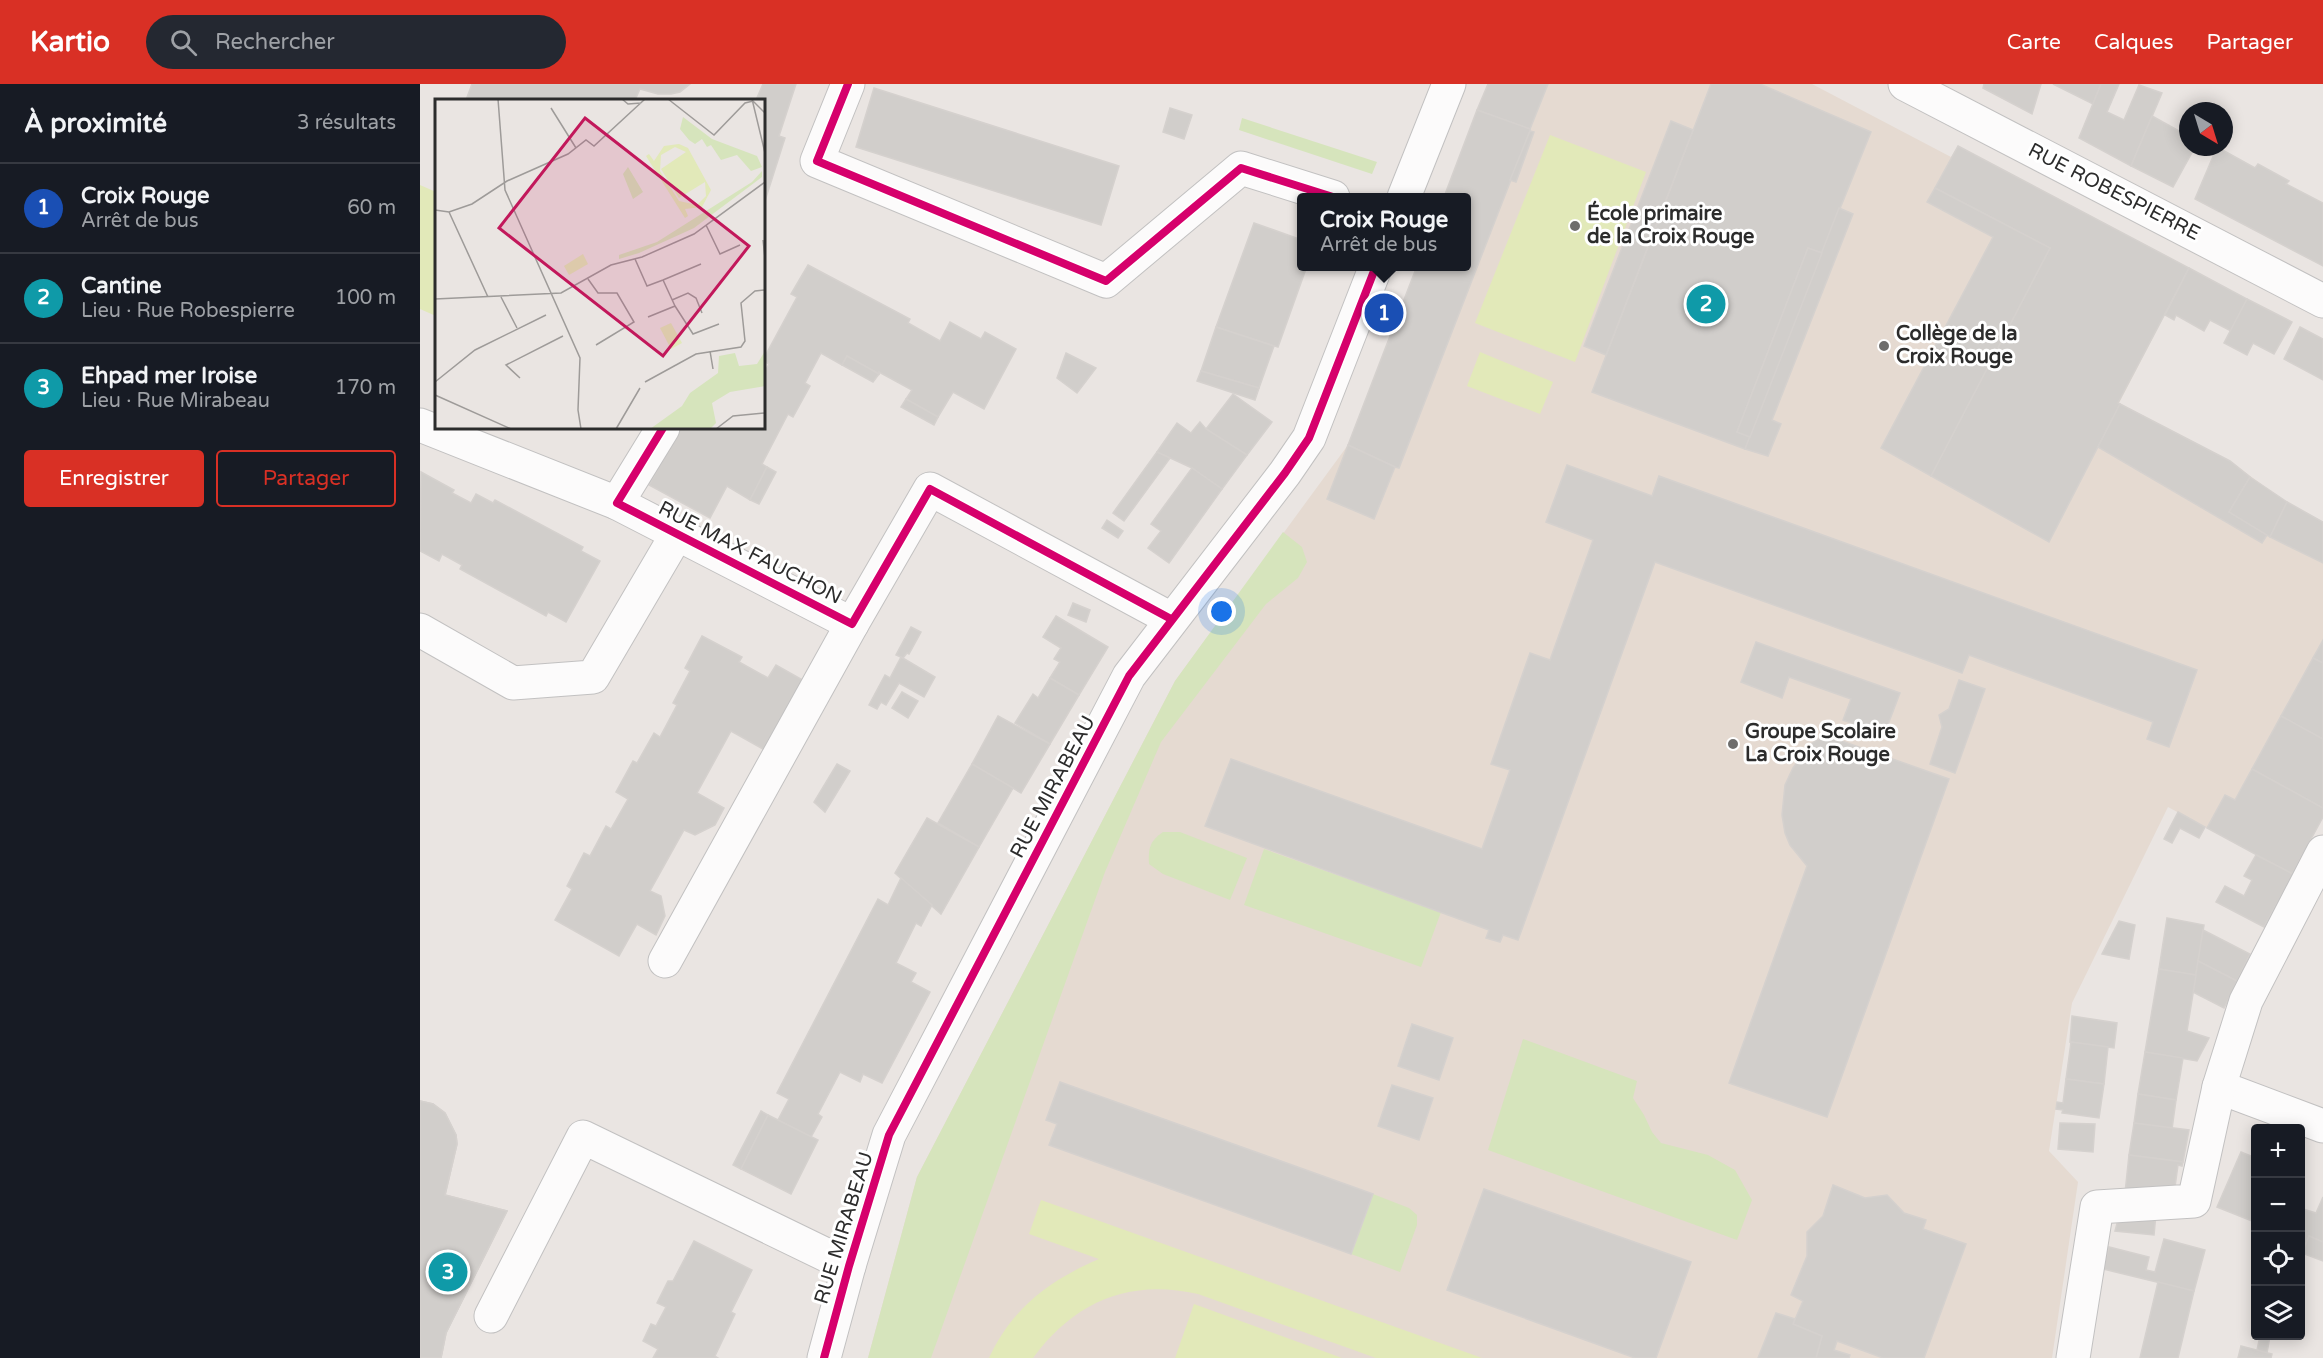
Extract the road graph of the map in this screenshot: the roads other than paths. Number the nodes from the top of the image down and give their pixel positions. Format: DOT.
graph roads {
  1 [pos="849,84"];
  2 [pos="1449,84"];
  3 [pos="1905,84"];
  4 [pos="1318,193"];
  5 [pos="1406,193"];
  6 [pos="1374,271"];
  7 [pos="2323,301"];
  8 [pos="420,425"];
  9 [pos="662,429"];
  10 [pos="617,503"];
  11 [pos="677,534"];
  12 [pos="1172,619"];
  13 [pos="852,624"];
  14 [pos="420,630"];
  15 [pos="2323,852"];
  16 [pos="665,961"];
  17 [pos="2219,1087"];
  18 [pos="2323,1126"];
  19 [pos="849,1266"];
  20 [pos="491,1316"];
  21 [pos="2073,1354"];
  22 [pos="824,1358"];
  1 -- 4 [label="street"];
  2 -- 5 [label="street"];
  3 -- 7 [label="street, RUE ROBESPIERRE"];
  6 -- 12 [label="street, RUE MIRABEAU"];
  8 -- 10 [label="street, RUE MAX FAUCHON"];
  9 -- 10 [label="street"];
  10 -- 11 [label="street, RUE MAX FAUCHON"];
  11 -- 13 [label="street, RUE MAX FAUCHON"];
  11 -- 14 [label="street, RUE MAX FAUCHON"];
  12 -- 13 [label="street, RUE MAX FAUCHON"];
  12 -- 19 [label="street, RUE MIRABEAU"];
  13 -- 16 [label="street, RUE MAX FAUCHON"];
  15 -- 17 [label="street"];
  17 -- 18 [label="street"];
  17 -- 21 [label="street"];
  19 -- 20 [label="street, RUE MIRABEAU"];
  19 -- 22 [label="street, RUE MIRABEAU"];
}
